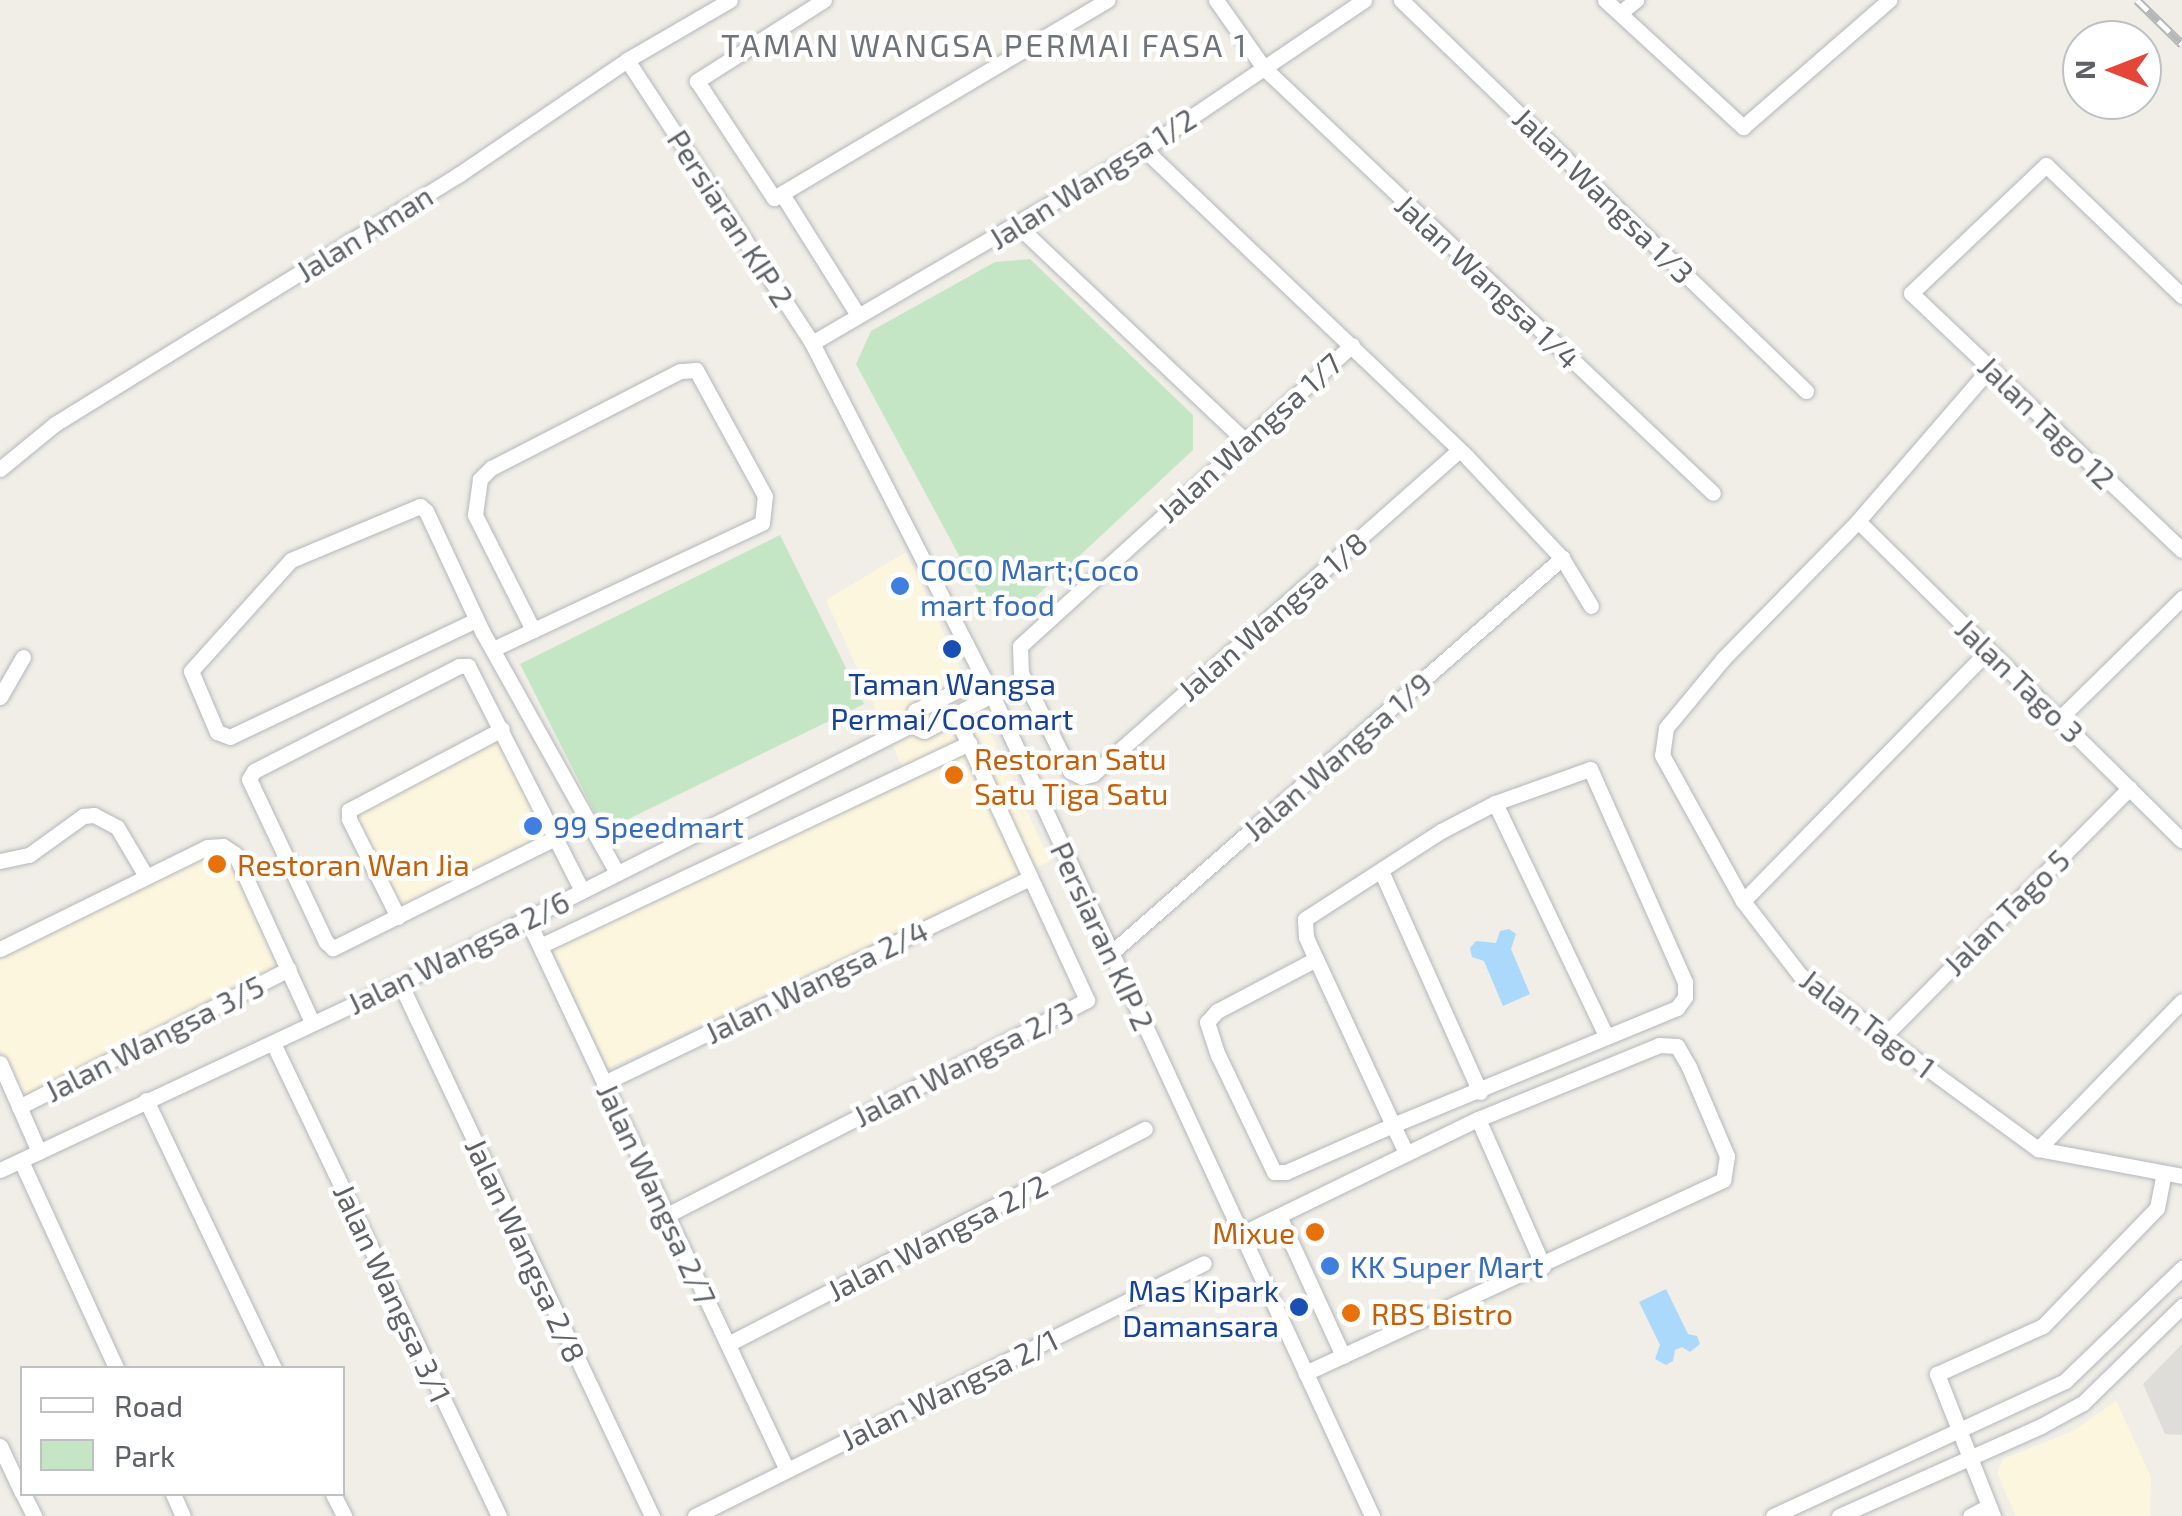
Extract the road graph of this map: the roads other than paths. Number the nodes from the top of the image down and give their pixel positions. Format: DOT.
graph roads {
  1 [pos="730,0"];
  2 [pos="824,0"];
  3 [pos="1108,0"];
  4 [pos="1216,0"];
  5 [pos="1364,0"];
  6 [pos="1401,0"];
  7 [pos="1605,0"];
  8 [pos="1636,0"];
  9 [pos="1889,0"];
  10 [pos="1620,13"];
  11 [pos="627,60"];
  12 [pos="1264,68"];
  13 [pos="1144,148"];
  14 [pos="778,196"];
  15 [pos="1018,226"];
  16 [pos="2182,296"];
  17 [pos="858,315"];
  18 [pos="812,343"];
  19 [pos="1352,345"];
  20 [pos="1990,368"];
  21 [pos="1806,392"];
  22 [pos="1244,440"];
  23 [pos="1460,450"];
  24 [pos="0,470"];
  25 [pos="1713,493"];
  26 [pos="1858,521"];
  27 [pos="2182,550"];
  28 [pos="1562,558"];
  29 [pos="2182,598"];
  30 [pos="1591,606"];
  31 [pos="476,620"];
  32 [pos="533,630"];
  33 [pos="493,649"];
  34 [pos="1989,650"];
  35 [pos="23,657"];
  36 [pos="982,678"];
  37 [pos="992,695"];
  38 [pos="0,697"];
  39 [pos="956,714"];
  40 [pos="2059,719"];
  41 [pos="911,725"];
  42 [pos="502,729"];
  43 [pos="969,743"];
  44 [pos="1082,777"];
  45 [pos="2129,788"];
  46 [pos="1495,803"];
  47 [pos="553,839"];
  48 [pos="2182,840"];
  49 [pos="0,860"];
  50 [pos="1382,872"];
  51 [pos="617,874"];
  52 [pos="146,876"];
  53 [pos="1028,879"];
  54 [pos="582,892"];
  55 [pos="1743,901"];
  56 [pos="398,917"];
  57 [pos="527,919"];
  58 [pos="540,946"];
  59 [pos="0,948"];
  60 [pos="1111,953"];
  61 [pos="1316,960"];
  62 [pos="289,969"];
  63 [pos="400,983"];
  64 [pos="2182,1001"];
  65 [pos="312,1022"];
  66 [pos="1606,1036"];
  67 [pos="1884,1036"];
  68 [pos="274,1042"];
  69 [pos="0,1063"];
  70 [pos="604,1083"];
  71 [pos="1480,1092"];
  72 [pos="146,1100"];
  73 [pos="19,1106"];
  74 [pos="1478,1119"];
  75 [pos="1393,1125"];
  76 [pos="1145,1129"];
  77 [pos="1366,1137"];
  78 [pos="2038,1149"];
  79 [pos="38,1152"];
  80 [pos="1406,1153"];
  81 [pos="20,1161"];
  82 [pos="1380,1166"];
  83 [pos="0,1170"];
  84 [pos="2164,1173"];
  85 [pos="2182,1176"];
  86 [pos="667,1215"];
  87 [pos="1279,1216"];
  88 [pos="1241,1234"];
  89 [pos="1204,1263"];
  90 [pos="1543,1266"];
  91 [pos="2182,1268"];
  92 [pos="2182,1306"];
  93 [pos="728,1344"];
  94 [pos="1343,1356"];
  95 [pos="115,1366"];
  96 [pos="273,1366"];
  97 [pos="1305,1373"];
  98 [pos="1958,1429"];
  99 [pos="0,1446"];
  100 [pos="1969,1457"];
  101 [pos="787,1470"];
  102 [pos="20,1487"];
  103 [pos="1990,1511"];
  104 [pos="499,1516"];
  105 [pos="652,1516"];
  106 [pos="695,1516"];
  107 [pos="1372,1516"];
  108 [pos="1773,1516"];
  109 [pos="1839,1516"];
  110 [pos="1970,1516"];
  1 -- 11 [label="street, Jalan Aman"];
  2 -- 14 [label="street"];
  3 -- 14 [label="street"];
  4 -- 12 [label="street, Jalan Wangsa 1/4"];
  5 -- 12 [label="street, Jalan Wangsa 1/2"];
  6 -- 21 [label="street, Jalan Wangsa 1/3"];
  7 -- 10 [label="street"];
  8 -- 10 [label="street"];
  9 -- 10 [label="street"];
  11 -- 18 [label="street, Persiaran KIP 2"];
  11 -- 24 [label="street, Jalan Aman"];
  12 -- 13 [label="street, Jalan Wangsa 1/2"];
  12 -- 25 [label="street, Jalan Wangsa 1/4"];
  13 -- 15 [label="street, Jalan Wangsa 1/2"];
  13 -- 19 [label="street"];
  14 -- 17 [label="street"];
  15 -- 17 [label="street, Jalan Wangsa 1/2"];
  15 -- 22 [label="street"];
  16 -- 20 [label="street, Jalan Tago 12"];
  17 -- 18 [label="street, Jalan Wangsa 1/2"];
  18 -- 36 [label="street, Persiaran KIP 2"];
  19 -- 22 [label="street, Jalan Wangsa 1/7"];
  19 -- 23 [label="street"];
  20 -- 26 [label="street"];
  20 -- 27 [label="street, Jalan Tago 12"];
  22 -- 44 [label="street, Jalan Wangsa 1/7"];
  23 -- 28 [label="street"];
  23 -- 44 [label="street, Jalan Wangsa 1/8"];
  26 -- 34 [label="street, Jalan Tago 3"];
  26 -- 55 [label="street, Jalan Tago 1"];
  28 -- 30 [label="street"];
  28 -- 60 [label="street, Jalan Wangsa 1/9"];
  29 -- 40 [label="street"];
  31 -- 31 [label="street"];
  31 -- 33 [label="street"];
  32 -- 32 [label="street"];
  32 -- 33 [label="street"];
  33 -- 51 [label="street"];
  34 -- 40 [label="street, Jalan Tago 3"];
  34 -- 55 [label="street"];
  35 -- 38 [label="street"];
  36 -- 37 [label="street, Persiaran KIP 2"];
  36 -- 41 [label="street, Jalan Wangsa 2/6"];
  37 -- 39 [label="street, Jalan Wangsa 2/6"];
  37 -- 60 [label="street, Persiaran KIP 2"];
  39 -- 41 [label="street, Jalan Wangsa 2/6"];
  39 -- 43 [label="street, Jalan Wangsa 2/3"];
  40 -- 45 [label="street, Jalan Tago 3"];
  41 -- 51 [label="street, Jalan Wangsa 2/6"];
  42 -- 47 [label="street"];
  42 -- 56 [label="street"];
  42 -- 56 [label="street"];
  43 -- 53 [label="street, Jalan Wangsa 2/3"];
  43 -- 58 [label="street"];
  45 -- 48 [label="street, Jalan Tago 3"];
  45 -- 67 [label="street, Jalan Tago 5"];
  46 -- 50 [label="street"];
  46 -- 66 [label="street"];
  46 -- 66 [label="street"];
  47 -- 54 [label="street"];
  47 -- 56 [label="street"];
  49 -- 52 [label="street"];
  50 -- 61 [label="street"];
  50 -- 71 [label="street"];
  51 -- 54 [label="street, Jalan Wangsa 2/6"];
  52 -- 59 [label="street"];
  52 -- 62 [label="street"];
  53 -- 70 [label="street, Jalan Wangsa 2/4"];
  53 -- 86 [label="street, Jalan Wangsa 2/3"];
  54 -- 57 [label="street, Jalan Wangsa 2/6"];
  55 -- 67 [label="street, Jalan Tago 1"];
  57 -- 58 [label="street, Jalan Wangsa 2/7"];
  57 -- 63 [label="street, Jalan Wangsa 2/6"];
  58 -- 70 [label="street, Jalan Wangsa 2/7"];
  60 -- 88 [label="street, Persiaran KIP 2"];
  61 -- 75 [label="street"];
  61 -- 77 [label="street"];
  62 -- 65 [label="street"];
  62 -- 73 [label="street, Jalan Wangsa 3/5"];
  63 -- 65 [label="street, Jalan Wangsa 2/6"];
  63 -- 105 [label="street, Jalan Wangsa 2/8"];
  64 -- 78 [label="street"];
  65 -- 68 [label="street, Jalan Wangsa 2/6"];
  66 -- 71 [label="street"];
  67 -- 78 [label="street, Jalan Tago 1"];
  68 -- 72 [label="street, Jalan Wangsa 2/6"];
  68 -- 104 [label="street, Jalan Wangsa 3/1"];
  69 -- 73 [label="street"];
  70 -- 86 [label="street, Jalan Wangsa 2/7"];
  71 -- 75 [label="street"];
  72 -- 79 [label="street, Jalan Wangsa 2/6"];
  72 -- 96 [label="street"];
  73 -- 79 [label="street"];
  74 -- 80 [label="street"];
  74 -- 90 [label="street"];
  74 -- 90 [label="street"];
  75 -- 77 [label="street"];
  75 -- 80 [label="street"];
  76 -- 93 [label="street, Jalan Wangsa 2/2"];
  77 -- 82 [label="street"];
  78 -- 84 [label="street, Jalan Tago 1"];
  79 -- 81 [label="street, Jalan Wangsa 2/6"];
  80 -- 82 [label="street"];
  81 -- 83 [label="street, Jalan Wangsa 2/6"];
  81 -- 95 [label="street"];
  82 -- 87 [label="street"];
  84 -- 85 [label="street, Jalan Tago 1"];
  84 -- 98 [label="street"];
  86 -- 93 [label="street, Jalan Wangsa 2/7"];
  87 -- 88 [label="street"];
  87 -- 94 [label="street"];
  88 -- 97 [label="street, Persiaran KIP 2"];
  89 -- 101 [label="street, Jalan Wangsa 2/1"];
  90 -- 94 [label="street"];
  91 -- 98 [label="street"];
  92 -- 100 [label="street"];
  93 -- 101 [label="street, Jalan Wangsa 2/7"];
  94 -- 97 [label="street"];
  97 -- 107 [label="street, Persiaran KIP 2"];
  98 -- 100 [label="street"];
  98 -- 108 [label="street"];
  99 -- 102 [label="street"];
  100 -- 103 [label="street"];
  100 -- 109 [label="street"];
  101 -- 106 [label="street, Jalan Wangsa 2/1"];
  103 -- 110 [label="street"];
}
